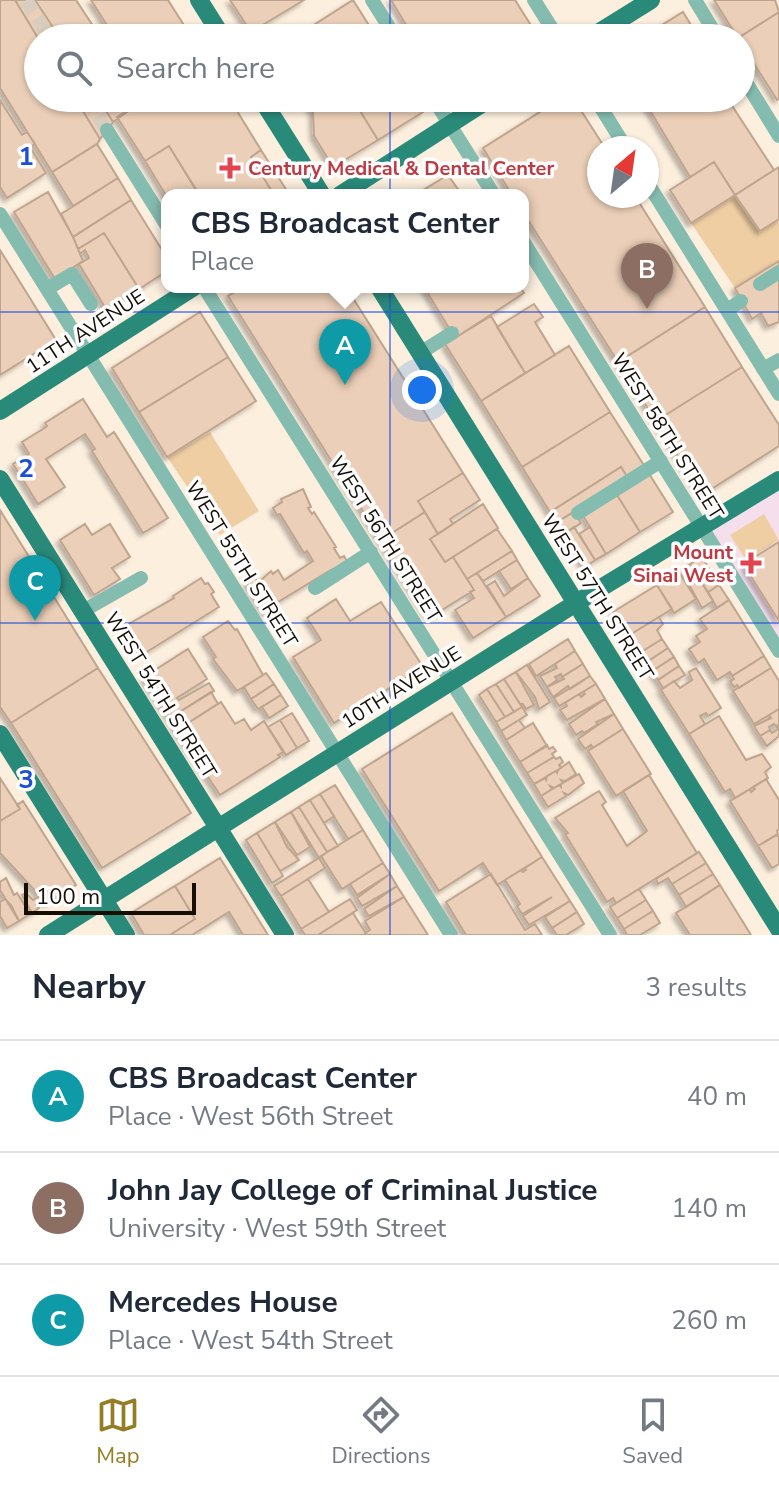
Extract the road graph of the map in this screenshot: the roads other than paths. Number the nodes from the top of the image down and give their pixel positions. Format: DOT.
graph roads {
  1 [pos="199,0"];
  2 [pos="372,0"];
  3 [pos="534,0"];
  4 [pos="651,0"];
  5 [pos="695,0"];
  6 [pos="214,24"];
  7 [pos="387,24"];
  8 [pos="549,24"];
  9 [pos="612,24"];
  10 [pos="710,24"];
  11 [pos="755,97"];
  12 [pos="270,112"];
  13 [pos="442,112"];
  14 [pos="470,112"];
  15 [pos="604,112"];
  16 [pos="450,125"];
  17 [pos="107,130"];
  18 [pos="619,136"];
  19 [pos="779,136"];
  20 [pos="318,189"];
  21 [pos="349,189"];
  22 [pos="490,189"];
  23 [pos="659,201"];
  24 [pos="0,214"];
  25 [pos="161,216"];
  26 [pos="529,251"];
  27 [pos="779,272"];
  28 [pos="760,284"];
  29 [pos="47,289"];
  30 [pos="185,293"];
  31 [pos="208,293"];
  32 [pos="383,293"];
  33 [pos="741,301"];
  34 [pos="91,304"];
  35 [pos="727,310"];
  36 [pos="452,333"];
  37 [pos="420,353"];
  38 [pos="88,355"];
  39 [pos="779,360"];
  40 [pos="763,369"];
  41 [pos="779,394"];
  42 [pos="0,411"];
  43 [pos="661,461"];
  44 [pos="0,479"];
  45 [pos="779,480"];
  46 [pos="578,513"];
  47 [pos="702,527"];
  48 [pos="371,552"];
  49 [pos="141,578"];
  50 [pos="315,588"];
  51 [pos="576,603"];
  52 [pos="83,611"];
  53 [pos="779,651"];
  54 [pos="451,681"];
  55 [pos="0,734"];
  56 [pos="337,753"];
  57 [pos="218,828"];
  58 [pos="103,900"];
  59 [pos="779,929"];
  60 [pos="48,935"];
  61 [pos="126,935"];
  62 [pos="285,935"];
  63 [pos="451,935"];
  64 [pos="610,935"];
  1 -- 6 [label="main road"];
  2 -- 7 [label="street"];
  3 -- 8 [label="street"];
  4 -- 9 [label="main road"];
  5 -- 10 [label="street"];
  11 -- 19 [label="street"];
  12 -- 20 [label="main road"];
  13 -- 16 [label="street"];
  14 -- 16 [label="main road"];
  15 -- 18 [label="street"];
  16 -- 21 [label="main road"];
  16 -- 22 [label="street"];
  17 -- 25 [label="street"];
  23 -- 35 [label="street"];
  24 -- 29 [label="street, WEST 55TH STREET"];
  26 -- 43 [label="street, WEST 58TH STREET"];
  27 -- 28 [label="street"];
  29 -- 34 [label="street"];
  29 -- 38 [label="street, WEST 55TH STREET"];
  30 -- 38 [label="main road, 11TH AVENUE"];
  31 -- 48 [label="street, WEST 56TH STREET"];
  32 -- 37 [label="main road, WEST 57TH STREET"];
  33 -- 35 [label="street"];
  35 -- 40 [label="street"];
  36 -- 37 [label="street"];
  37 -- 51 [label="main road, WEST 57TH STREET"];
  38 -- 42 [label="main road, 11TH AVENUE"];
  38 -- 56 [label="street, WEST 55TH STREET"];
  39 -- 40 [label="street"];
  40 -- 41 [label="street"];
  43 -- 46 [label="street"];
  43 -- 47 [label="street, WEST 58TH STREET"];
  44 -- 52 [label="main road, WEST 54TH STREET"];
  45 -- 47 [label="main road, 10TH AVENUE"];
  47 -- 51 [label="main road, 10TH AVENUE"];
  47 -- 53 [label="street, WEST 58TH STREET"];
  48 -- 50 [label="street"];
  48 -- 54 [label="street, WEST 56TH STREET"];
  49 -- 52 [label="street"];
  51 -- 54 [label="main road, 10TH AVENUE"];
  51 -- 59 [label="main road, WEST 57TH STREET"];
  52 -- 57 [label="main road, WEST 54TH STREET"];
  54 -- 56 [label="main road, 10TH AVENUE"];
  54 -- 64 [label="street, WEST 56TH STREET"];
  55 -- 58 [label="main road"];
  56 -- 57 [label="main road, 10TH AVENUE"];
  56 -- 63 [label="street, WEST 55TH STREET"];
  57 -- 58 [label="main road, 10TH AVENUE"];
  57 -- 62 [label="main road, WEST 54TH STREET"];
  58 -- 60 [label="main road, 10TH AVENUE"];
  58 -- 61 [label="main road"];
}
